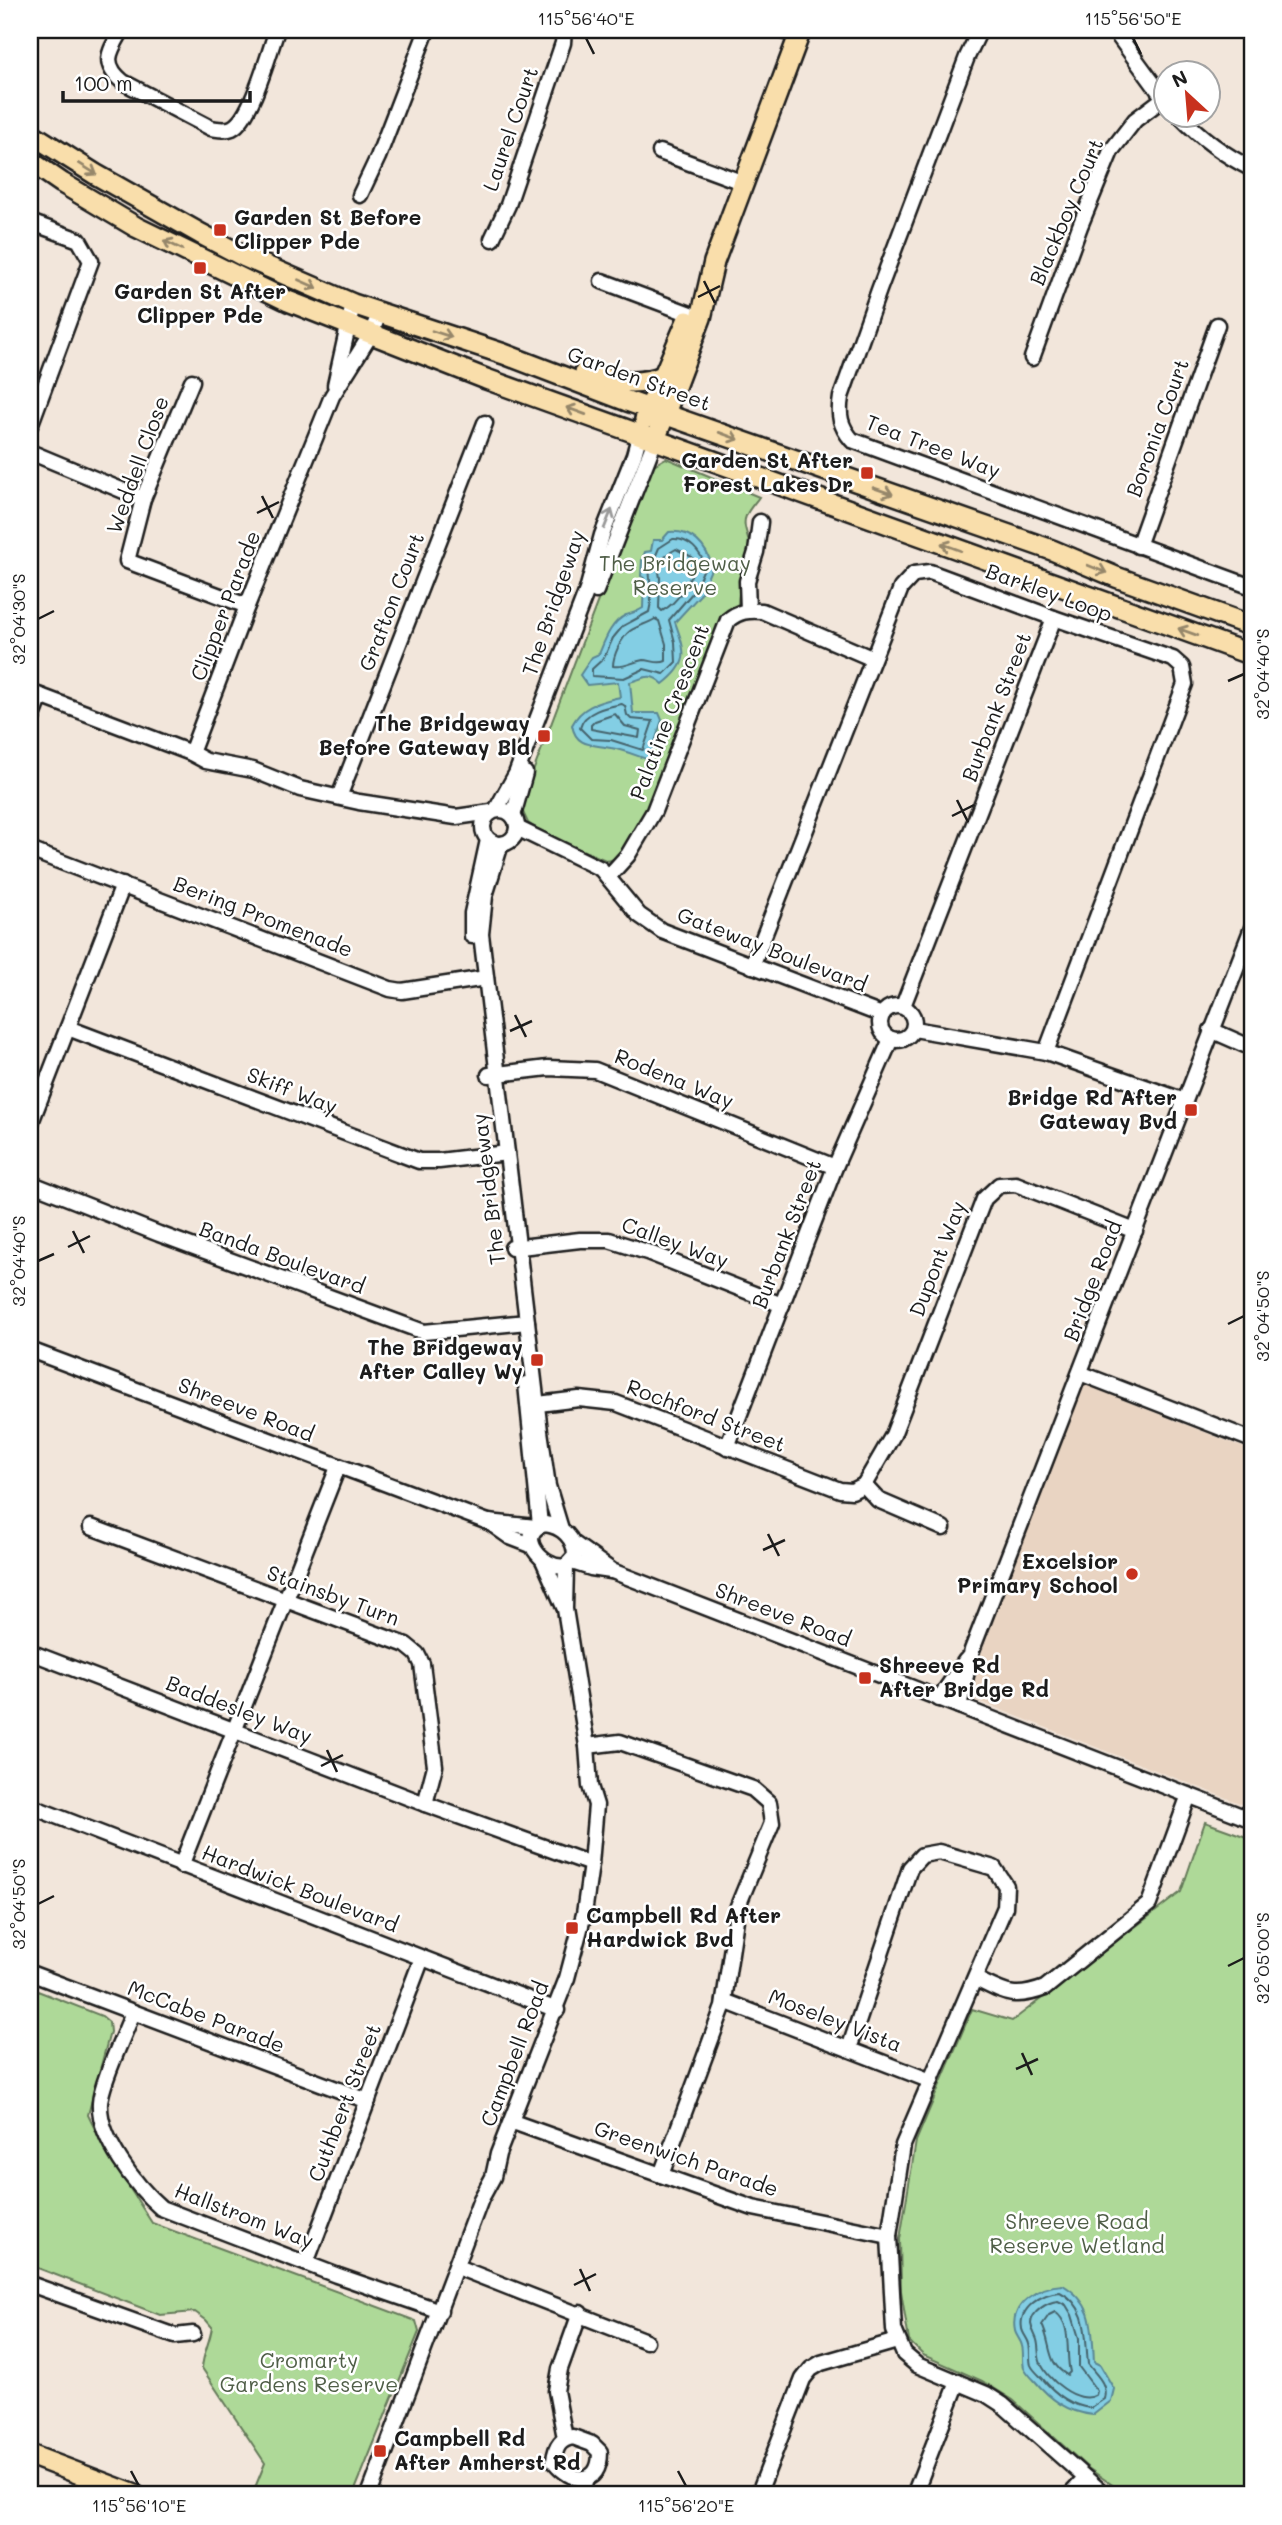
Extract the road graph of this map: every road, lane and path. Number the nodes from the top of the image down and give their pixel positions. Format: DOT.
graph roads {
  1 [pos="122,30"];
  2 [pos="277,30"];
  3 [pos="427,30"];
  4 [pos="564,30"];
  5 [pos="779,30"];
  6 [pos="980,30"];
  7 [pos="1114,30"];
  8 [pos="800,33"];
  9 [pos="1152,82"];
  10 [pos="1152,109"];
  11 [pos="1195,130"];
  12 [pos="30,133"];
  13 [pos="660,152"];
  14 [pos="30,161"];
  15 [pos="1252,169"];
  16 [pos="744,183"];
  17 [pos="360,195"];
  18 [pos="30,222"];
  19 [pos="492,239"];
  20 [pos="602,281"];
  21 [pos="353,304"];
  22 [pos="379,314"];
  23 [pos="695,315"];
  24 [pos="347,324"];
  25 [pos="1217,324"];
  26 [pos="371,334"];
  27 [pos="504,354"];
  28 [pos="1032,358"];
  29 [pos="685,362"];
  30 [pos="663,376"];
  31 [pos="192,381"];
  32 [pos="37,386"];
  33 [pos="332,396"];
  34 [pos="657,411"];
  35 [pos="485,423"];
  36 [pos="695,424"];
  37 [pos="30,426"];
  38 [pos="648,436"];
  39 [pos="30,452"];
  40 [pos="143,499"];
  41 [pos="760,522"];
  42 [pos="1138,546"];
  43 [pos="1252,587"];
  44 [pos="247,607"];
  45 [pos="748,610"];
  46 [pos="1054,618"];
  47 [pos="1252,626"];
  48 [pos="1252,655"];
  49 [pos="871,658"];
  50 [pos="35,694"];
  51 [pos="30,724"];
  52 [pos="191,753"];
  53 [pos="339,797"];
  54 [pos="493,811"];
  55 [pos="456,817"];
  56 [pos="515,822"];
  57 [pos="495,840"];
  58 [pos="551,846"];
  59 [pos="30,850"];
  60 [pos="608,877"];
  61 [pos="123,885"];
  62 [pos="1252,928"];
  63 [pos="752,966"];
  64 [pos="482,979"];
  65 [pos="903,1006"];
  66 [pos="882,1015"];
  67 [pos="68,1028"];
  68 [pos="914,1029"];
  69 [pos="1211,1030"];
  70 [pos="891,1039"];
  71 [pos="1252,1048"];
  72 [pos="1046,1052"];
  73 [pos="493,1074"];
  74 [pos="1185,1101"];
  75 [pos="30,1125"];
  76 [pos="502,1154"];
  77 [pos="835,1167"];
  78 [pos="30,1183"];
  79 [pos="1135,1231"];
  80 [pos="514,1248"];
  81 [pos="782,1305"];
  82 [pos="522,1323"];
  83 [pos="30,1350"];
  84 [pos="1080,1373"];
  85 [pos="533,1404"];
  86 [pos="1252,1440"];
  87 [pos="727,1447"];
  88 [pos="338,1467"];
  89 [pos="864,1485"];
  90 [pos="488,1521"];
  91 [pos="538,1526"];
  92 [pos="91,1527"];
  93 [pos="943,1528"];
  94 [pos="561,1530"];
  95 [pos="573,1543"];
  96 [pos="531,1545"];
  97 [pos="543,1560"];
  98 [pos="569,1564"];
  99 [pos="612,1571"];
  100 [pos="284,1601"];
  101 [pos="565,1609"];
  102 [pos="972,1650"];
  103 [pos="30,1653"];
  104 [pos="939,1699"];
  105 [pos="959,1706"];
  106 [pos="234,1730"];
  107 [pos="587,1746"];
  108 [pos="1189,1796"];
  109 [pos="425,1804"];
  110 [pos="30,1806"];
  111 [pos="1252,1820"];
  112 [pos="591,1864"];
  113 [pos="181,1866"];
  114 [pos="422,1958"];
  115 [pos="30,1973"];
  116 [pos="976,1979"];
  117 [pos="724,2001"];
  118 [pos="557,2010"];
  119 [pos="133,2012"];
  120 [pos="849,2049"];
  121 [pos="931,2081"];
  122 [pos="368,2101"];
  123 [pos="513,2122"];
  124 [pos="661,2175"];
  125 [pos="889,2236"];
  126 [pos="306,2263"];
  127 [pos="457,2267"];
  128 [pos="30,2284"];
  129 [pos="440,2311"];
  130 [pos="580,2313"];
  131 [pos="193,2334"];
  132 [pos="646,2341"];
  133 [pos="897,2341"];
  134 [pos="958,2382"];
  135 [pos="565,2438"];
  136 [pos="30,2455"];
  137 [pos="584,2478"];
  138 [pos="1085,2479"];
  139 [pos="135,2495"];
  140 [pos="369,2495"];
  141 [pos="585,2495"];
  142 [pos="758,2495"];
  143 [pos="914,2495"];
  144 [pos="1070,2495"];
  145 [pos="1104,2495"];
  1 -- 2 [label="street"];
  3 -- 17 [label="street"];
  4 -- 19 [label="street, Laurel Court"];
  5 -- 8 [label="street"];
  6 -- 42 [label="street, Tea Tree Way"];
  7 -- 9 [label="street"];
  8 -- 16 [label="main road"];
  10 -- 28 [label="street, Blackboy Court"];
  11 -- 15 [label="street"];
  12 -- 21 [label="main road, Garden Street, one-way"];
  13 -- 16 [label="street"];
  24 -- 14 [label="main road, one-way"];
  16 -- 23 [label="main road"];
  18 -- 32 [label="street"];
  20 -- 23 [label="street"];
  21 -- 22 [label="main road, Garden Street"];
  21 -- 24 [label="street, Clipper Parade"];
  22 -- 26 [label="street, Clipper Parade"];
  22 -- 27 [label="main road, Garden Street, one-way"];
  23 -- 29 [label="main road"];
  23 -- 30 [label="main road"];
  24 -- 26 [label="main road"];
  24 -- 33 [label="street, Clipper Parade"];
  25 -- 42 [label="street, Boronia Court"];
  26 -- 33 [label="street, Clipper Parade"];
  38 -- 26 [label="main road, one-way"];
  27 -- 30 [label="main road"];
  27 -- 34 [label="main road, Garden Street"];
  29 -- 34 [label="main road"];
  29 -- 36 [label="main road"];
  30 -- 34 [label="main road"];
  31 -- 40 [label="street, Weddell Close"];
  32 -- 37 [label="street"];
  33 -- 44 [label="street, Clipper Parade"];
  34 -- 36 [label="main road, Garden Street"];
  34 -- 38 [label="main road, The Bridgeway"];
  35 -- 53 [label="street, Grafton Court"];
  36 -- 47 [label="main road, Garden Street, one-way"];
  48 -- 38 [label="main road, one-way"];
  54 -- 38 [label="street, The Bridgeway, one-way"];
  38 -- 56 [label="street, The Bridgeway"];
  39 -- 40 [label="street"];
  40 -- 44 [label="street, Weddell Close"];
  41 -- 45 [label="street"];
  42 -- 43 [label="street, Tea Tree Way"];
  44 -- 52 [label="street, Clipper Parade"];
  45 -- 49 [label="street"];
  45 -- 60 [label="street, Palatine Crescent"];
  46 -- 49 [label="street, Barkley Loop"];
  46 -- 65 [label="street, Burbank Street"];
  46 -- 72 [label="street, Barkley Loop"];
  49 -- 63 [label="street, Barkley Loop"];
  50 -- 51 [label="street"];
  50 -- 52 [label="street, Gateway Boulevard"];
  52 -- 53 [label="street, Gateway Boulevard"];
  53 -- 55 [label="street, Gateway Boulevard"];
  54 -- 55 [label="street, Gateway Boulevard"];
  54 -- 56 [label="street"];
  54 -- 57 [label="street, The Bridgeway"];
  55 -- 57 [label="street, Gateway Boulevard"];
  56 -- 57 [label="street, The Bridgeway"];
  56 -- 58 [label="street, Gateway Boulevard"];
  57 -- 58 [label="street, Gateway Boulevard"];
  57 -- 64 [label="street, The Bridgeway"];
  58 -- 60 [label="street, Gateway Boulevard"];
  59 -- 61 [label="street, Bering Promenade"];
  60 -- 63 [label="street, Gateway Boulevard"];
  61 -- 64 [label="street, Bering Promenade"];
  61 -- 67 [label="street"];
  62 -- 69 [label="street, Bridge Road"];
  63 -- 66 [label="street, Gateway Boulevard"];
  64 -- 73 [label="street, The Bridgeway"];
  65 -- 66 [label="street"];
  65 -- 68 [label="street"];
  66 -- 70 [label="street"];
  67 -- 75 [label="street"];
  67 -- 76 [label="street, Skiff Way"];
  68 -- 70 [label="street"];
  68 -- 72 [label="street"];
  69 -- 71 [label="street"];
  69 -- 74 [label="street, Bridge Road"];
  70 -- 77 [label="street, Burbank Street"];
  72 -- 74 [label="street"];
  73 -- 76 [label="street, The Bridgeway"];
  73 -- 77 [label="street, Rodena Way"];
  74 -- 79 [label="street, Bridge Road"];
  76 -- 80 [label="street, The Bridgeway"];
  77 -- 81 [label="street, Burbank Street"];
  78 -- 82 [label="street, Banda Boulevard"];
  79 -- 84 [label="street, Bridge Road"];
  79 -- 89 [label="street, Dupont Way"];
  80 -- 81 [label="street, Calley Way"];
  80 -- 82 [label="street, The Bridgeway"];
  81 -- 87 [label="street, Burbank Street"];
  82 -- 85 [label="street, The Bridgeway"];
  83 -- 88 [label="street, Shreeve Road"];
  84 -- 86 [label="street"];
  84 -- 102 [label="street, Bridge Road"];
  85 -- 87 [label="street, Rochford Street"];
  85 -- 91 [label="street, The Bridgeway"];
  85 -- 94 [label="street, The Bridgeway"];
  87 -- 89 [label="street, Rochford Street"];
  88 -- 90 [label="street, Shreeve Road"];
  88 -- 100 [label="street"];
  89 -- 93 [label="street"];
  90 -- 91 [label="street, Shreeve Road"];
  90 -- 96 [label="street, Shreeve Road"];
  91 -- 94 [label="street, Shreeve Road"];
  91 -- 96 [label="street"];
  92 -- 100 [label="street, Stainsby Turn"];
  94 -- 95 [label="street, Shreeve Road"];
  95 -- 98 [label="street"];
  95 -- 99 [label="street, Shreeve Road"];
  96 -- 97 [label="street, Shreeve Road"];
  97 -- 98 [label="street, Shreeve Road"];
  97 -- 101 [label="street, Campbell Road"];
  98 -- 99 [label="street, Shreeve Road"];
  98 -- 101 [label="street, Campbell Road"];
  99 -- 104 [label="street, Shreeve Road"];
  100 -- 106 [label="street"];
  100 -- 109 [label="street, Stainsby Turn"];
  101 -- 107 [label="street, Campbell Road"];
  102 -- 104 [label="street, Bridge Road"];
  102 -- 105 [label="street, Bridge Road"];
  103 -- 106 [label="street, Baddesley Way"];
  104 -- 105 [label="street, Shreeve Road"];
  105 -- 108 [label="street, Shreeve Road"];
  106 -- 109 [label="street, Baddesley Way"];
  106 -- 113 [label="street"];
  107 -- 112 [label="street, Campbell Road"];
  107 -- 117 [label="street"];
  108 -- 111 [label="street, Shreeve Road"];
  108 -- 116 [label="street"];
  109 -- 112 [label="street, Baddesley Way"];
  110 -- 113 [label="street, Hardwick Boulevard"];
  112 -- 118 [label="street, Campbell Road"];
  113 -- 114 [label="street, Hardwick Boulevard"];
  114 -- 118 [label="street, Hardwick Boulevard"];
  114 -- 122 [label="street, Cuthbert Street"];
  115 -- 119 [label="street, McCabe Parade"];
  116 -- 120 [label="street"];
  116 -- 121 [label="street"];
  117 -- 120 [label="street, Moseley Vista"];
  117 -- 124 [label="street"];
  118 -- 123 [label="street, Campbell Road"];
  119 -- 122 [label="street, McCabe Parade"];
  119 -- 126 [label="street, Hallstrom Way"];
  120 -- 121 [label="street, Moseley Vista"];
  121 -- 125 [label="street"];
  122 -- 126 [label="street, Cuthbert Street"];
  123 -- 124 [label="street, Greenwich Parade"];
  123 -- 127 [label="street, Campbell Road"];
  124 -- 125 [label="street, Greenwich Parade"];
  125 -- 133 [label="street"];
  126 -- 129 [label="street, Hallstrom Way"];
  127 -- 129 [label="street, Campbell Road"];
  127 -- 130 [label="street"];
  128 -- 131 [label="street"];
  129 -- 140 [label="street, Campbell Road"];
  130 -- 132 [label="street"];
  130 -- 135 [label="street"];
  133 -- 134 [label="street"];
  133 -- 142 [label="street"];
  134 -- 138 [label="street"];
  134 -- 143 [label="street"];
  135 -- 137 [label="street"];
  135 -- 137 [label="street"];
  136 -- 139 [label="main road"];
  137 -- 141 [label="street"];
  138 -- 144 [label="street"];
  138 -- 145 [label="street"];
}
